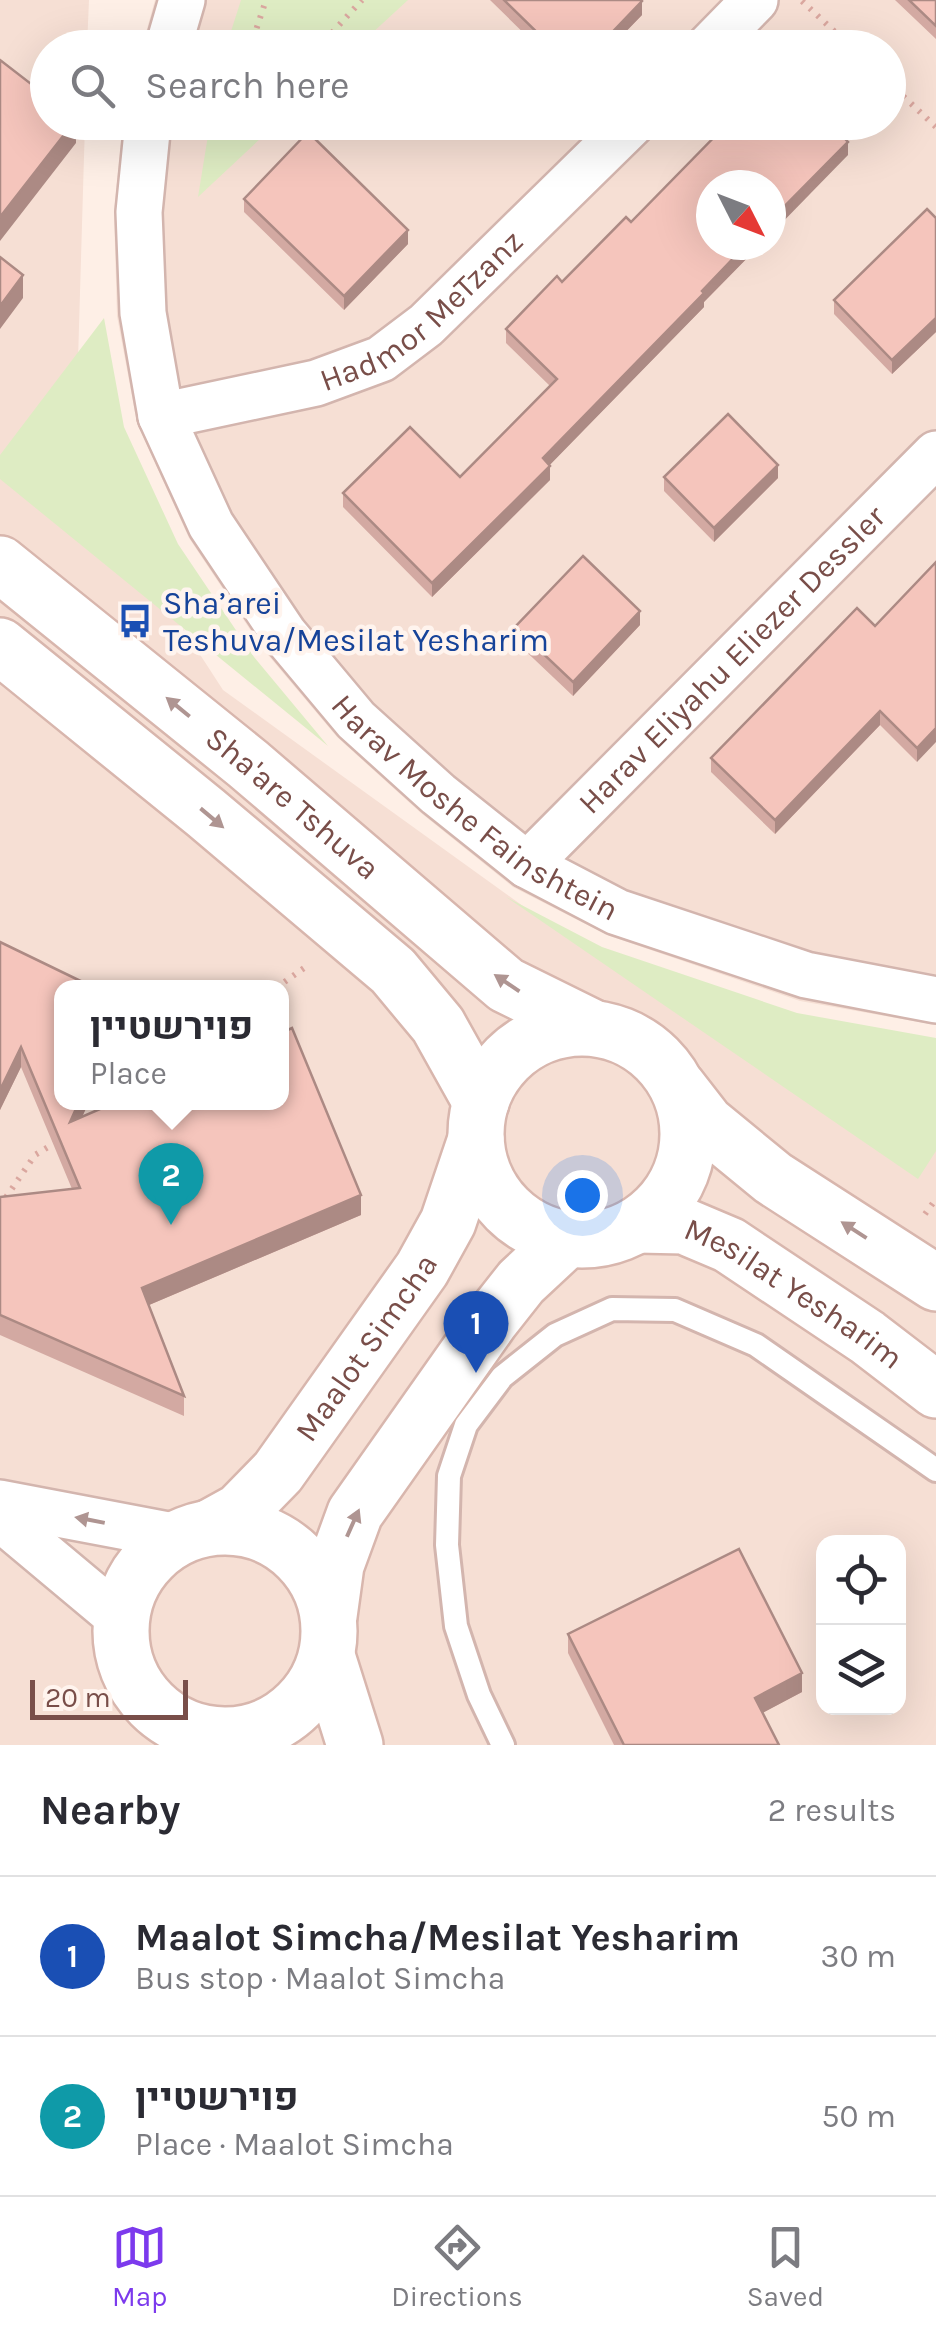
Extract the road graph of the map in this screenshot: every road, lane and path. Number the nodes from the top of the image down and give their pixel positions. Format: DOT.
graph roads {
  1 [pos="182,0"];
  2 [pos="266,0"];
  3 [pos="362,0"];
  4 [pos="755,0"];
  5 [pos="802,0"];
  6 [pos="173,30"];
  7 [pos="256,30"];
  8 [pos="334,30"];
  9 [pos="726,30"];
  10 [pos="833,30"];
  11 [pos="906,99"];
  12 [pos="936,128"];
  13 [pos="146,140"];
  14 [pos="615,140"];
  15 [pos="161,416"];
  16 [pos="936,454"];
  17 [pos="0,564"];
  18 [pos="0,646"];
  19 [pos="527,865"];
  20 [pos="936,1000"];
  21 [pos="593,1028"];
  22 [pos="678,1086"];
  23 [pos="479,1120"];
  24 [pos="68,1134"];
  25 [pos="0,1206"];
  26 [pos="638,1225"];
  27 [pos="566,1240"];
  28 [pos="936,1283"];
  29 [pos="936,1390"];
  30 [pos="936,1470"];
  31 [pos="0,1503"];
  32 [pos="0,1518"];
  33 [pos="195,1532"];
  34 [pos="122,1620"];
  35 [pos="328,1636"];
  36 [pos="279,1720"];
  37 [pos="186,1736"];
  38 [pos="354,1745"];
  39 [pos="503,1745"];
  1 -- 6 [label="street"];
  2 -- 7 [label="path"];
  3 -- 8 [label="path"];
  4 -- 9 [label="street"];
  5 -- 10 [label="path"];
  11 -- 12 [label="path"];
  13 -- 15 [label="street, Harav Moshe Fainshtein"];
  14 -- 15 [label="street, Hadmor MeTzanz"];
  15 -- 19 [label="street, Harav Moshe Fainshtein"];
  16 -- 19 [label="street, Harav Eliyahu Eliezer Dessler"];
  21 -- 17 [label="street, Sha'are Tshuva, one-way"];
  18 -- 23 [label="street, Sha'are Tshuva, one-way"];
  19 -- 20 [label="street, Harav Moshe Fainshtein"];
  21 -- 22 [label="street"];
  21 -- 23 [label="street"];
  22 -- 26 [label="street"];
  28 -- 22 [label="street, one-way"];
  23 -- 27 [label="street"];
  23 -- 33 [label="street, Maalot Simcha"];
  24 -- 25 [label="path"];
  26 -- 27 [label="street"];
  26 -- 29 [label="street, Mesilat Yesharim"];
  35 -- 27 [label="street, one-way"];
  30 -- 39 [label="lane"];
  33 -- 31 [label="street, one-way"];
  32 -- 34 [label="street"];
  33 -- 34 [label="street"];
  33 -- 35 [label="street"];
  34 -- 37 [label="street"];
  35 -- 36 [label="street"];
  35 -- 38 [label="street"];
  36 -- 37 [label="street"];
  36 -- 38 [label="street"];
}
